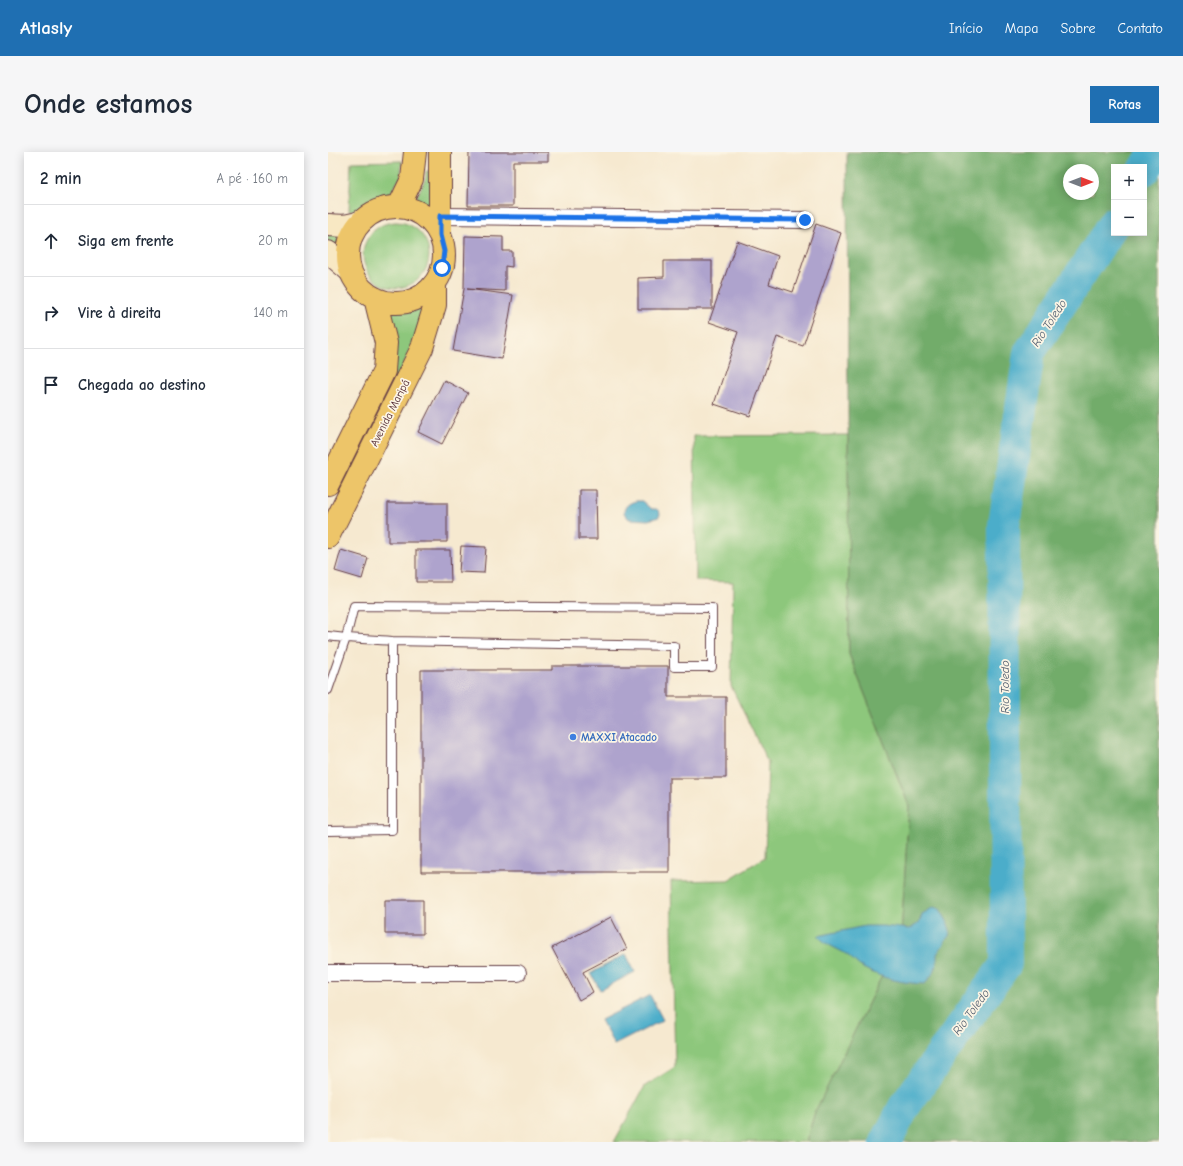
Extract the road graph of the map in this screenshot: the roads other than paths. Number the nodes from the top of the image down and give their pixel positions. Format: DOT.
graph roads {
  1 [pos="415,152"];
  2 [pos="440,152"];
  3 [pos="399,206"];
  4 [pos="363,220"];
  5 [pos="805,220"];
  6 [pos="328,225"];
  7 [pos="440,225"];
  8 [pos="328,252"];
  9 [pos="350,271"];
  10 [pos="435,283"];
  11 [pos="375,298"];
  12 [pos="328,484"];
  13 [pos="334,509"];
  14 [pos="328,537"];
  15 [pos="328,636"];
  16 [pos="346,638"];
  17 [pos="392,641"];
  18 [pos="328,690"];
  19 [pos="328,831"];
  20 [pos="328,973"];
  21 [pos="518,973"];
  1 -- 3 [label="main road"];
  2 -- 7 [label="main road"];
  3 -- 4 [label="main road"];
  3 -- 7 [label="main road"];
  4 -- 6 [label="main road"];
  4 -- 9 [label="main road"];
  5 -- 7 [label="street"];
  7 -- 10 [label="main road"];
  8 -- 9 [label="main road"];
  9 -- 11 [label="main road"];
  10 -- 11 [label="main road"];
  10 -- 13 [label="main road, Avenida Maripá"];
  11 -- 12 [label="main road"];
  13 -- 14 [label="main road, Avenida Maripá"];
  15 -- 16 [label="lane"];
  16 -- 17 [label="lane"];
  16 -- 17 [label="lane"];
  16 -- 18 [label="lane"];
  17 -- 19 [label="lane"];
  20 -- 21 [label="street"];
}
